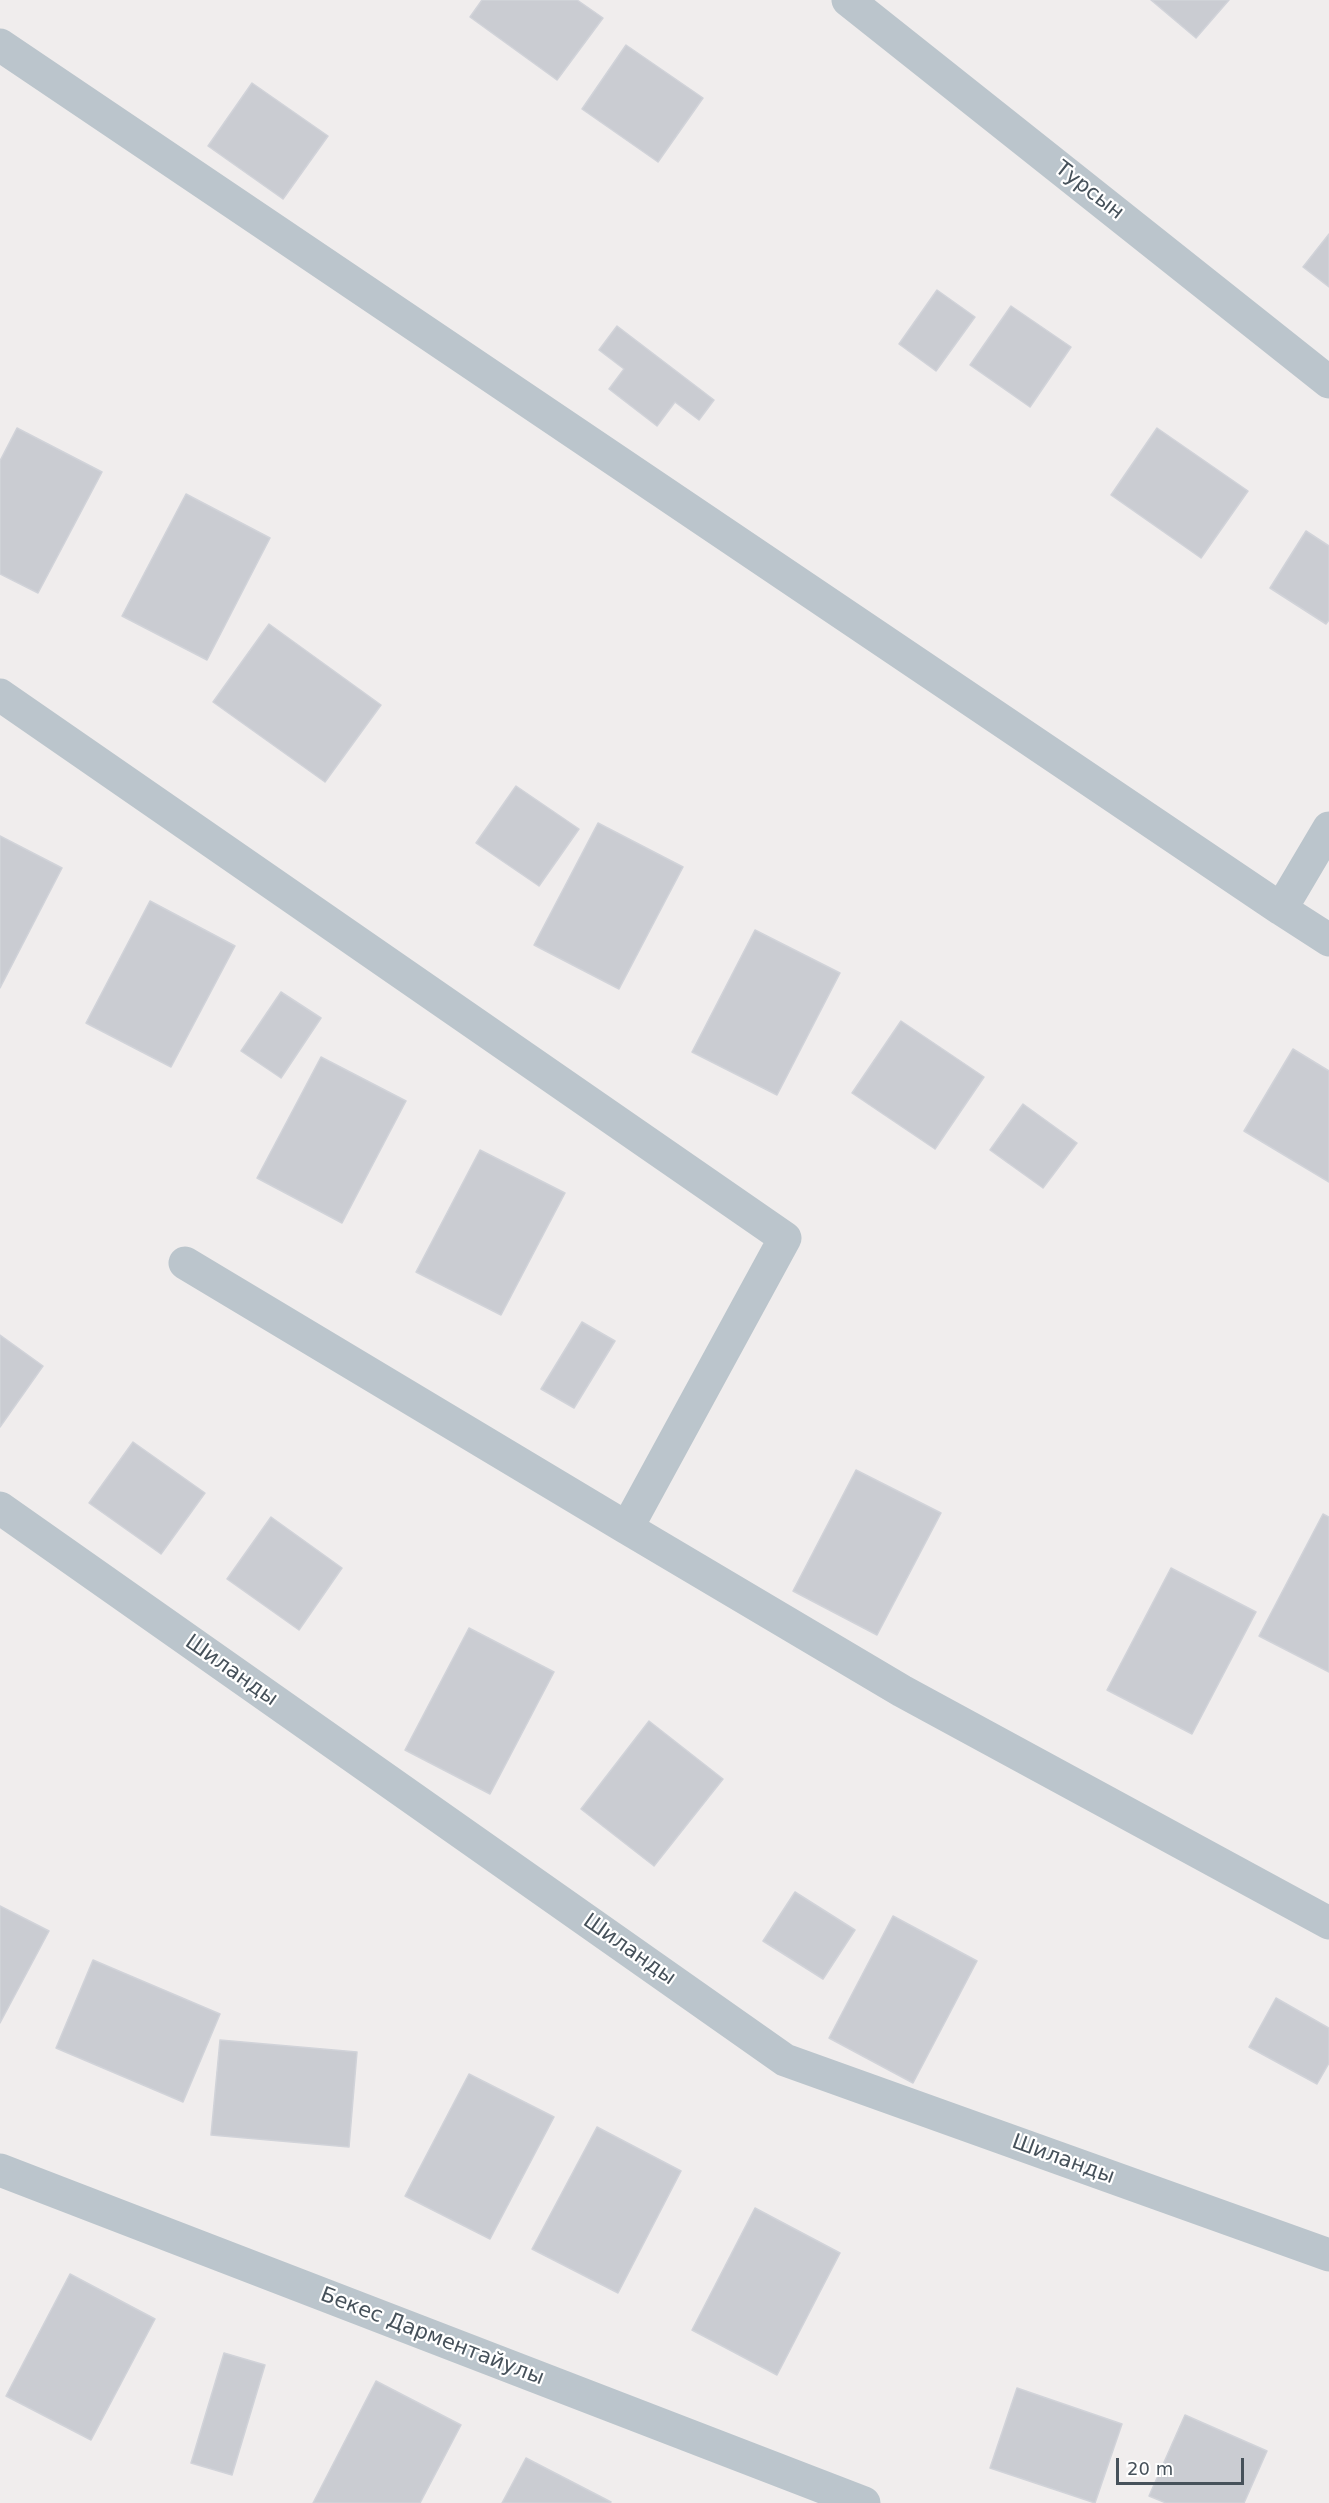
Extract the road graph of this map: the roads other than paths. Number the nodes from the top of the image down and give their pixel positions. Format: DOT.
graph roads {
  1 [pos="848,0"];
  2 [pos="0,45"];
  3 [pos="1329,382"];
  4 [pos="0,695"];
  5 [pos="1329,828"];
  6 [pos="1281,909"];
  7 [pos="1329,940"];
  8 [pos="185,1263"];
  9 [pos="0,1508"];
  10 [pos="627,1528"];
  11 [pos="1329,1923"];
  12 [pos="0,2170"];
  13 [pos="1329,2255"];
  14 [pos="864,2503"];
  1 -- 3 [label="street, Турсын"];
  2 -- 6 [label="street"];
  4 -- 10 [label="street"];
  5 -- 6 [label="street"];
  6 -- 7 [label="street"];
  8 -- 10 [label="street"];
  9 -- 13 [label="street, Шиланды"];
  10 -- 11 [label="street"];
  12 -- 14 [label="street, Бекес Дарментайулы"];
}
